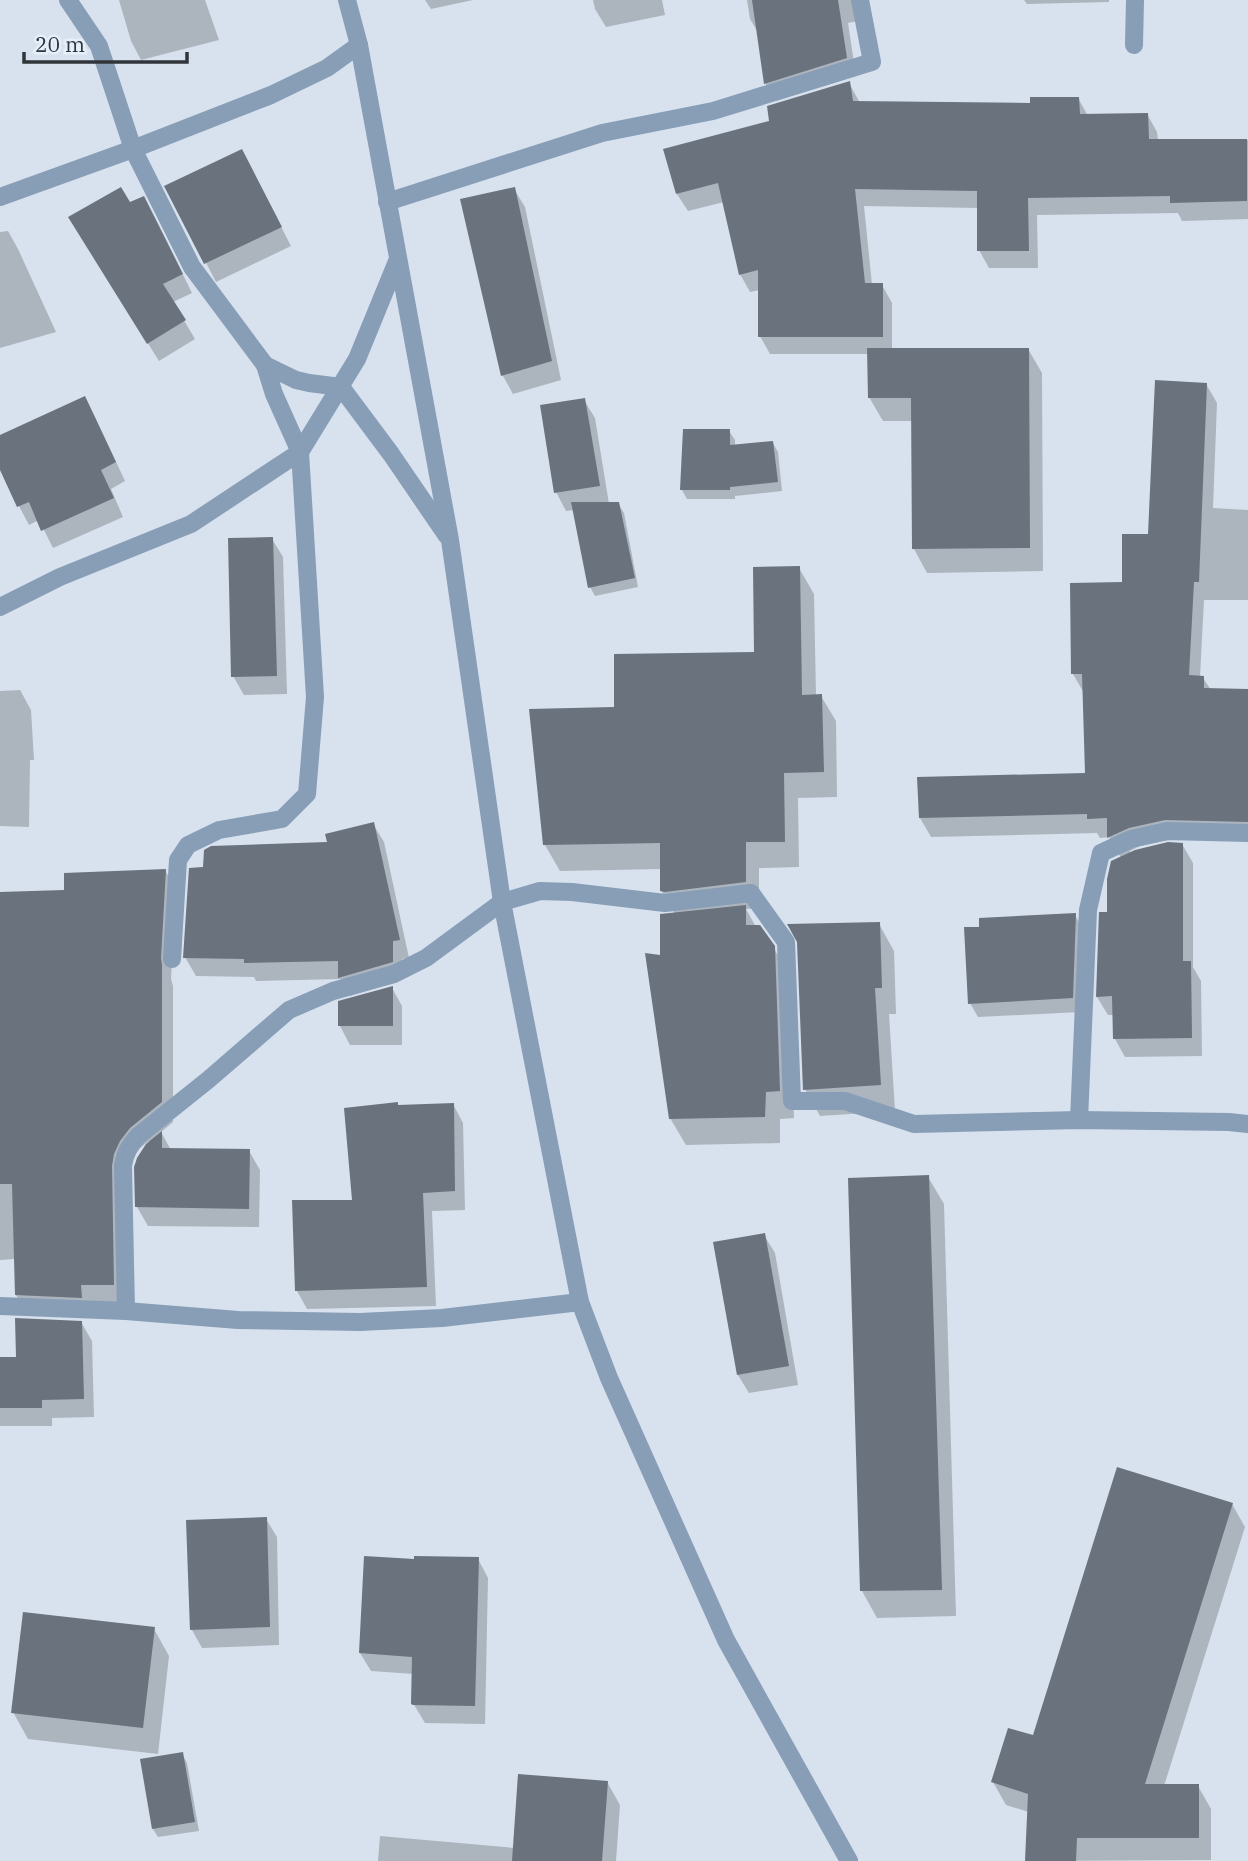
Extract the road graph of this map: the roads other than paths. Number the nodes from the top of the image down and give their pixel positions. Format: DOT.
graph roads {
  1 [pos="68,0"];
  2 [pos="347,0"];
  3 [pos="860,0"];
  4 [pos="1135,0"];
  5 [pos="359,44"];
  6 [pos="1134,45"];
  7 [pos="133,149"];
  8 [pos="0,197"];
  9 [pos="387,202"];
  10 [pos="399,258"];
  11 [pos="265,365"];
  12 [pos="341,387"];
  13 [pos="300,452"];
  14 [pos="450,540"];
  15 [pos="0,607"];
  16 [pos="1248,833"];
  17 [pos="502,902"];
  18 [pos="172,959"];
  19 [pos="1079,1120"];
  20 [pos="1248,1124"];
  21 [pos="580,1302"];
  22 [pos="0,1306"];
  23 [pos="127,1311"];
  24 [pos="849,1861"];
  1 -- 7 [label="street"];
  2 -- 5 [label="street"];
  3 -- 9 [label="street"];
  4 -- 6 [label="street"];
  5 -- 7 [label="street"];
  5 -- 9 [label="street"];
  7 -- 8 [label="street"];
  7 -- 11 [label="street"];
  9 -- 10 [label="street"];
  10 -- 12 [label="street"];
  10 -- 14 [label="street"];
  11 -- 12 [label="street"];
  11 -- 13 [label="street"];
  12 -- 13 [label="street"];
  12 -- 14 [label="street"];
  13 -- 15 [label="street"];
  13 -- 18 [label="street"];
  14 -- 17 [label="street"];
  16 -- 19 [label="street"];
  17 -- 19 [label="street"];
  17 -- 21 [label="street"];
  17 -- 23 [label="street"];
  19 -- 20 [label="street"];
  21 -- 23 [label="street"];
  21 -- 24 [label="street"];
  22 -- 23 [label="street"];
}
